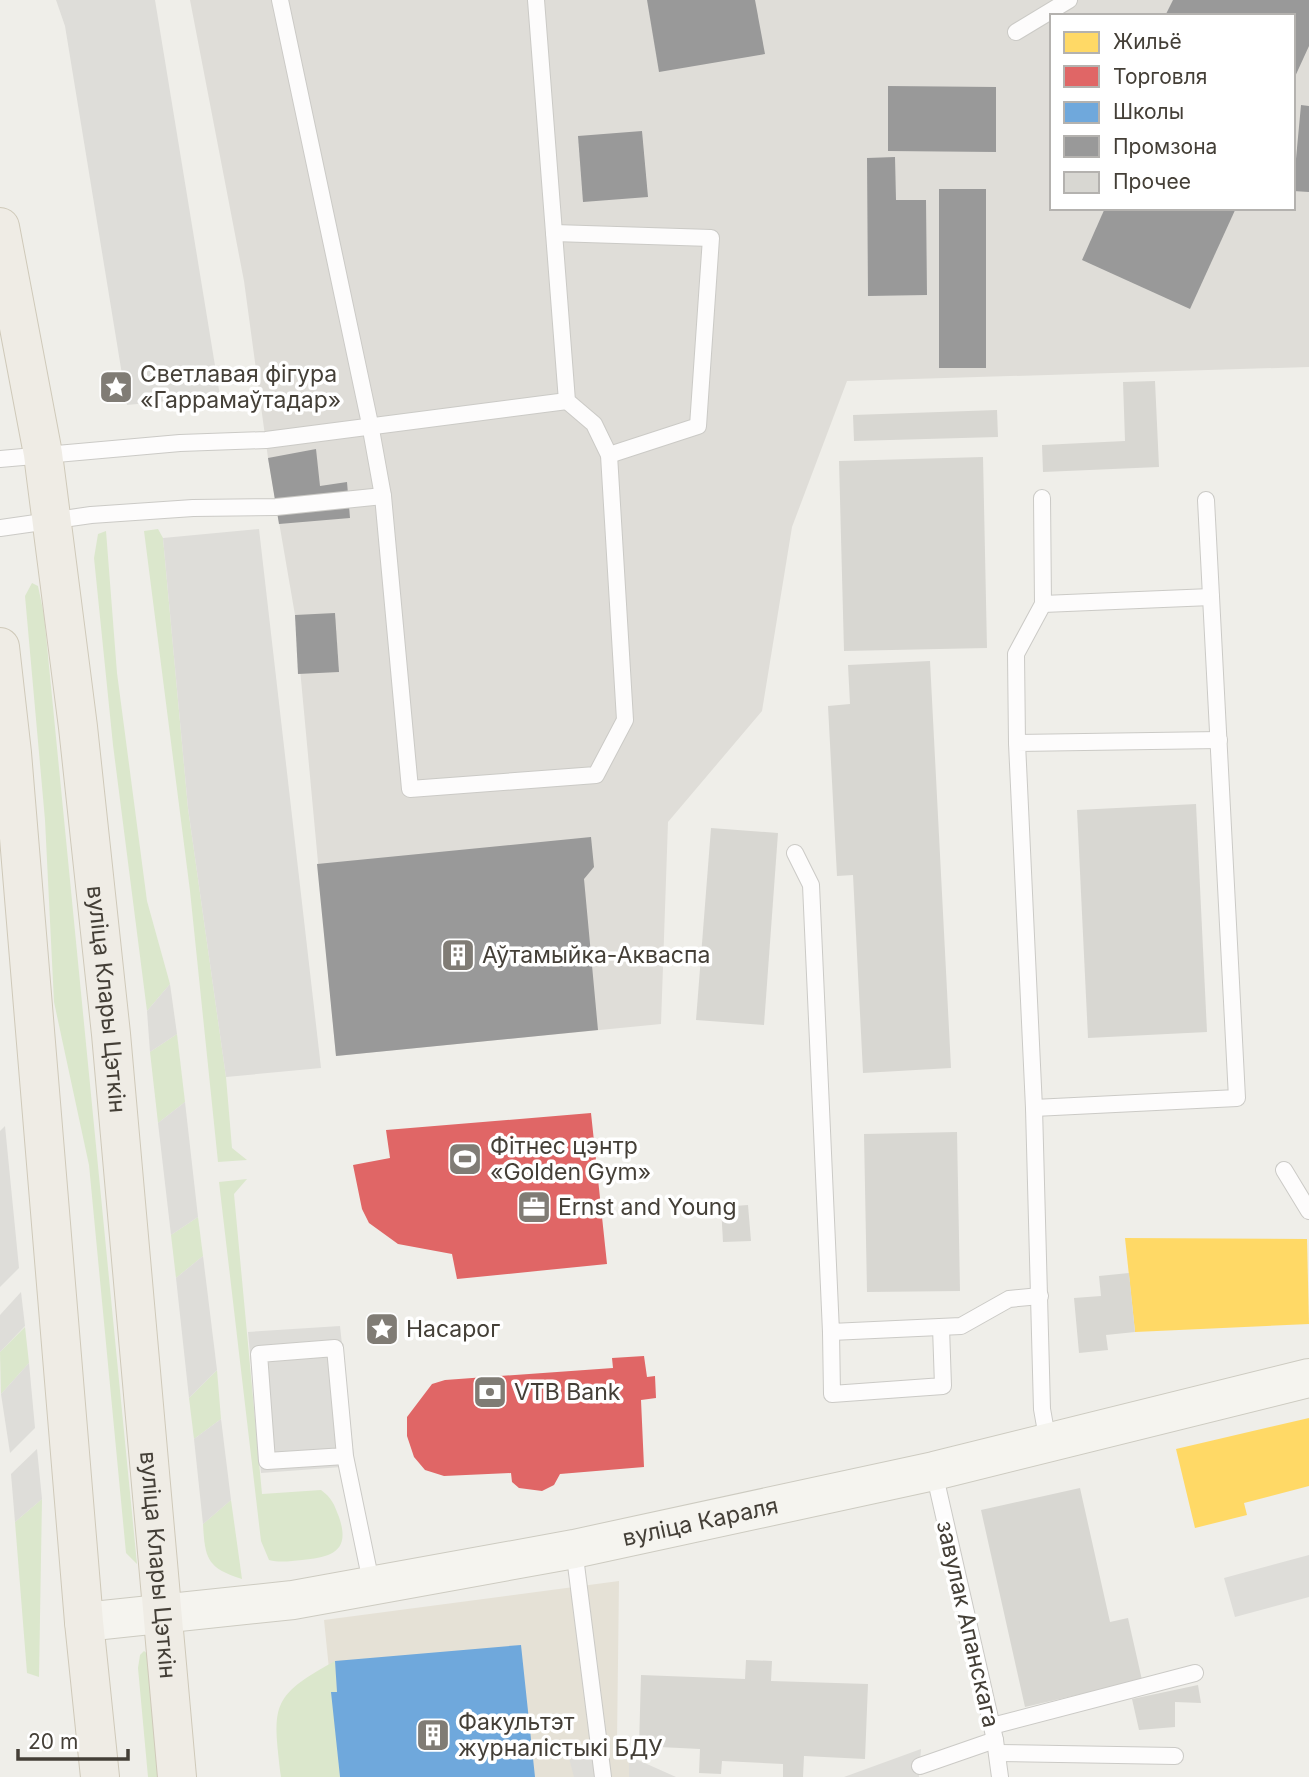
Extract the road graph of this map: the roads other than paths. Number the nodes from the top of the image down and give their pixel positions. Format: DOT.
graph roads {
  1 [pos="280,0"];
  2 [pos="536,0"];
  3 [pos="1069,0"];
  4 [pos="1016,32"];
  5 [pos="0,227"];
  6 [pos="554,233"];
  7 [pos="567,401"];
  8 [pos="370,424"];
  9 [pos="43,454"];
  10 [pos="609,455"];
  11 [pos="0,459"];
  12 [pos="383,496"];
  13 [pos="1042,498"];
  14 [pos="1206,500"];
  15 [pos="52,522"];
  16 [pos="0,528"];
  17 [pos="1211,597"];
  18 [pos="1043,604"];
  19 [pos="0,647"];
  20 [pos="1219,740"];
  21 [pos="1017,743"];
  22 [pos="795,853"];
  23 [pos="1034,1108"];
  24 [pos="1284,1170"];
  25 [pos="1309,1211"];
  26 [pos="1040,1296"];
  27 [pos="942,1327"];
  28 [pos="831,1332"];
  29 [pos="1309,1378"];
  30 [pos="1048,1443"];
  31 [pos="345,1456"];
  32 [pos="934,1471"];
  33 [pos="574,1549"];
  34 [pos="372,1587"];
  35 [pos="160,1613"];
  36 [pos="84,1622"];
  37 [pos="1195,1673"];
  38 [pos="994,1740"];
  39 [pos="1175,1756"];
  40 [pos="920,1766"];
  41 [pos="100,1777"];
  42 [pos="177,1777"];
  43 [pos="603,1777"];
  44 [pos="1000,1777"];
  1 -- 8 [label="lane"];
  2 -- 6 [label="lane"];
  3 -- 4 [label="lane"];
  5 -- 9 [label="main road, вуліца Клары Цэткін"];
  6 -- 7 [label="lane"];
  6 -- 10 [label="lane"];
  7 -- 8 [label="lane"];
  7 -- 10 [label="lane"];
  8 -- 9 [label="lane"];
  8 -- 12 [label="lane"];
  9 -- 11 [label="lane"];
  9 -- 15 [label="main road, вуліца Клары Цэткін"];
  10 -- 12 [label="lane"];
  12 -- 15 [label="lane"];
  13 -- 18 [label="lane"];
  14 -- 17 [label="lane"];
  15 -- 16 [label="lane"];
  15 -- 35 [label="main road, вуліца Клары Цэткін"];
  17 -- 18 [label="lane"];
  17 -- 20 [label="lane"];
  18 -- 21 [label="lane"];
  19 -- 36 [label="main road"];
  20 -- 21 [label="lane"];
  20 -- 23 [label="lane"];
  21 -- 23 [label="lane"];
  22 -- 28 [label="lane"];
  23 -- 26 [label="lane"];
  24 -- 25 [label="lane"];
  26 -- 27 [label="lane"];
  26 -- 30 [label="lane"];
  27 -- 28 [label="lane"];
  27 -- 28 [label="lane"];
  29 -- 30 [label="street, вуліца Караля"];
  30 -- 32 [label="street, вуліца Караля"];
  31 -- 31 [label="lane"];
  31 -- 34 [label="lane"];
  32 -- 33 [label="street, вуліца Караля"];
  32 -- 38 [label="lane, завулак Апанскага"];
  33 -- 34 [label="street, вуліца Караля"];
  33 -- 43 [label="lane"];
  34 -- 35 [label="street, вуліца Караля"];
  35 -- 36 [label="street, вуліца Караля"];
  35 -- 42 [label="main road, вуліца Клары Цэткін"];
  36 -- 41 [label="main road"];
  37 -- 38 [label="lane"];
  38 -- 39 [label="lane"];
  38 -- 40 [label="lane"];
  38 -- 44 [label="lane, завулак Апанскага"];
}
